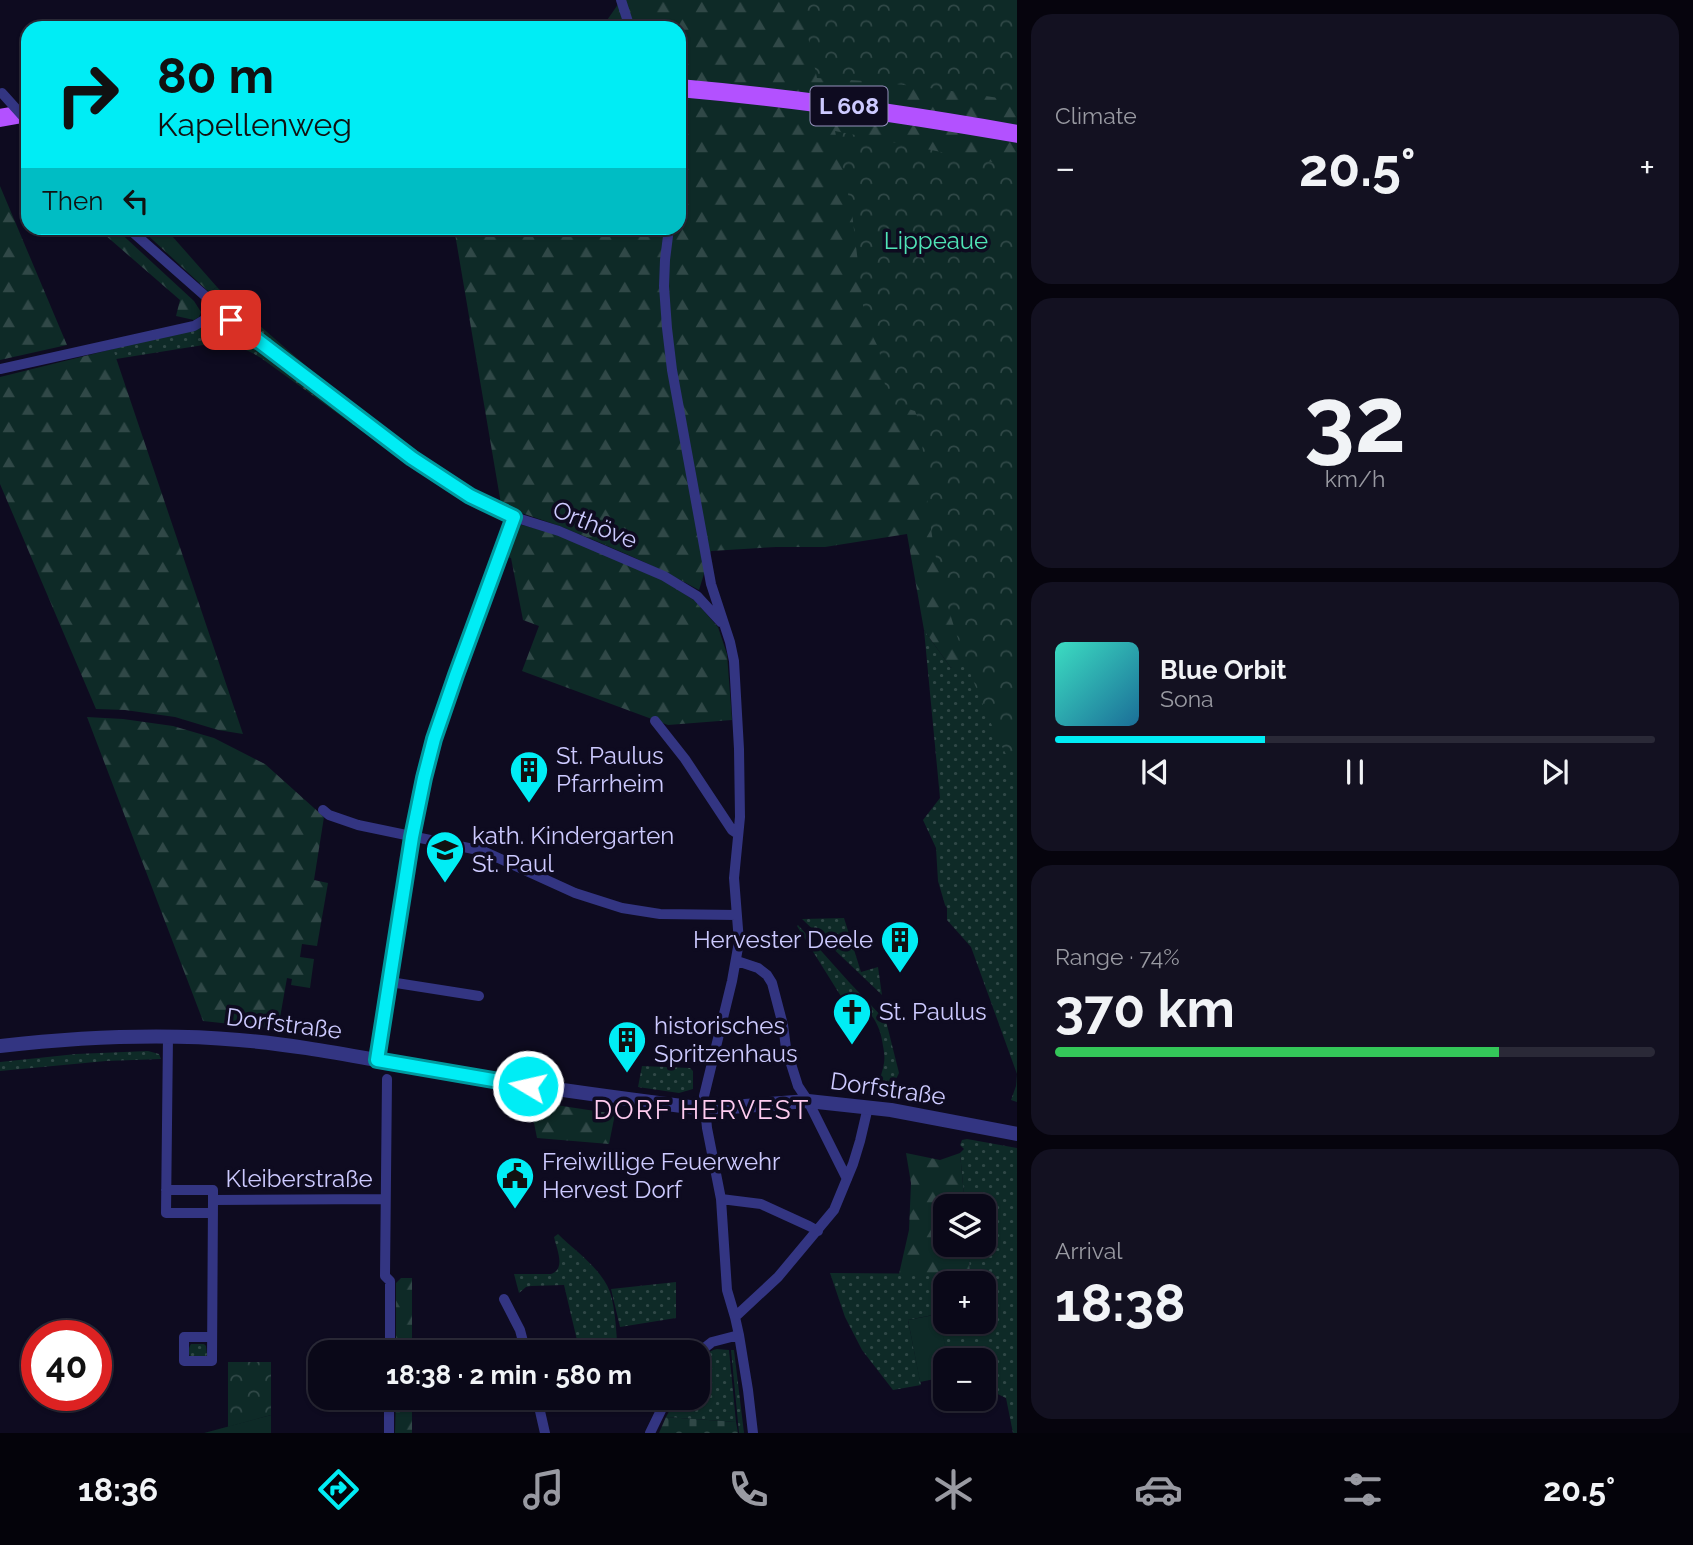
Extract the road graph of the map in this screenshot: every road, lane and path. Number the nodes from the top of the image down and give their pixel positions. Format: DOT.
graph roads {
  1 [pos="621,0"];
  2 [pos="628,21"];
  3 [pos="686,89"];
  4 [pos="1,92"];
  5 [pos="21,114"];
  6 [pos="21,114"];
  7 [pos="0,118"];
  8 [pos="1017,134"];
  9 [pos="136,235"];
  10 [pos="668,235"];
  11 [pos="217,308"];
  12 [pos="0,369"];
  13 [pos="514,517"];
  14 [pos="723,624"];
  15 [pos="655,721"];
  16 [pos="323,810"];
  17 [pos="738,834"];
  18 [pos="412,837"];
  19 [pos="737,915"];
  20 [pos="737,961"];
  21 [pos="390,982"];
  22 [pos="478,996"];
  23 [pos="168,1036"];
  24 [pos="0,1046"];
  25 [pos="377,1060"];
  26 [pos="387,1079"];
  27 [pos="808,1101"];
  28 [pos="868,1107"];
  29 [pos="705,1109"];
  30 [pos="1017,1134"];
  31 [pos="847,1179"];
  32 [pos="166,1189"];
  33 [pos="385,1199"];
  34 [pos="721,1199"];
  35 [pos="213,1200"];
  36 [pos="213,1213"];
  37 [pos="818,1231"];
  38 [pos="504,1299"];
  39 [pos="735,1317"];
  40 [pos="739,1335"];
  41 [pos="212,1337"];
  42 [pos="390,1340"];
  43 [pos="523,1340"];
  44 [pos="710,1344"];
  45 [pos="389,1410"];
  46 [pos="540,1410"];
  47 [pos="661,1410"];
  48 [pos="389,1433"];
  49 [pos="545,1433"];
  50 [pos="650,1433"];
  51 [pos="752,1433"];
  1 -- 2 [label="street"];
  3 -- 8 [label="main road, L 608"];
  4 -- 5 [label="street, bridge"];
  6 -- 7 [label="main road"];
  9 -- 11 [label="street, Orthöve"];
  10 -- 14 [label="street"];
  11 -- 12 [label="street"];
  11 -- 13 [label="street, Orthöve"];
  13 -- 14 [label="street, Orthöve"];
  13 -- 18 [label="street"];
  14 -- 17 [label="street"];
  15 -- 17 [label="street"];
  16 -- 18 [label="street"];
  17 -- 19 [label="street"];
  18 -- 19 [label="street"];
  18 -- 21 [label="street"];
  19 -- 20 [label="street"];
  20 -- 27 [label="street"];
  20 -- 29 [label="street"];
  21 -- 22 [label="street"];
  21 -- 25 [label="street"];
  23 -- 24 [label="street, Dorfstraße"];
  23 -- 25 [label="street, Dorfstraße"];
  23 -- 32 [label="street"];
  25 -- 29 [label="street, Dorfstraße"];
  26 -- 33 [label="street, Kleiberstraße"];
  27 -- 28 [label="street, Dorfstraße"];
  27 -- 29 [label="street, Dorfstraße"];
  27 -- 31 [label="street"];
  28 -- 30 [label="street, Dorfstraße"];
  28 -- 31 [label="street"];
  29 -- 34 [label="street"];
  31 -- 37 [label="street"];
  32 -- 35 [label="street"];
  32 -- 36 [label="street"];
  33 -- 35 [label="street, Kleiberstraße"];
  33 -- 42 [label="street, Kleiberstraße"];
  34 -- 37 [label="street"];
  34 -- 39 [label="street"];
  35 -- 36 [label="street"];
  36 -- 41 [label="street"];
  37 -- 39 [label="street"];
  38 -- 43 [label="street"];
  39 -- 40 [label="street"];
  40 -- 44 [label="street"];
  40 -- 51 [label="street"];
  45 -- 48 [label="street"];
  46 -- 49 [label="street"];
  47 -- 50 [label="street"];
}
